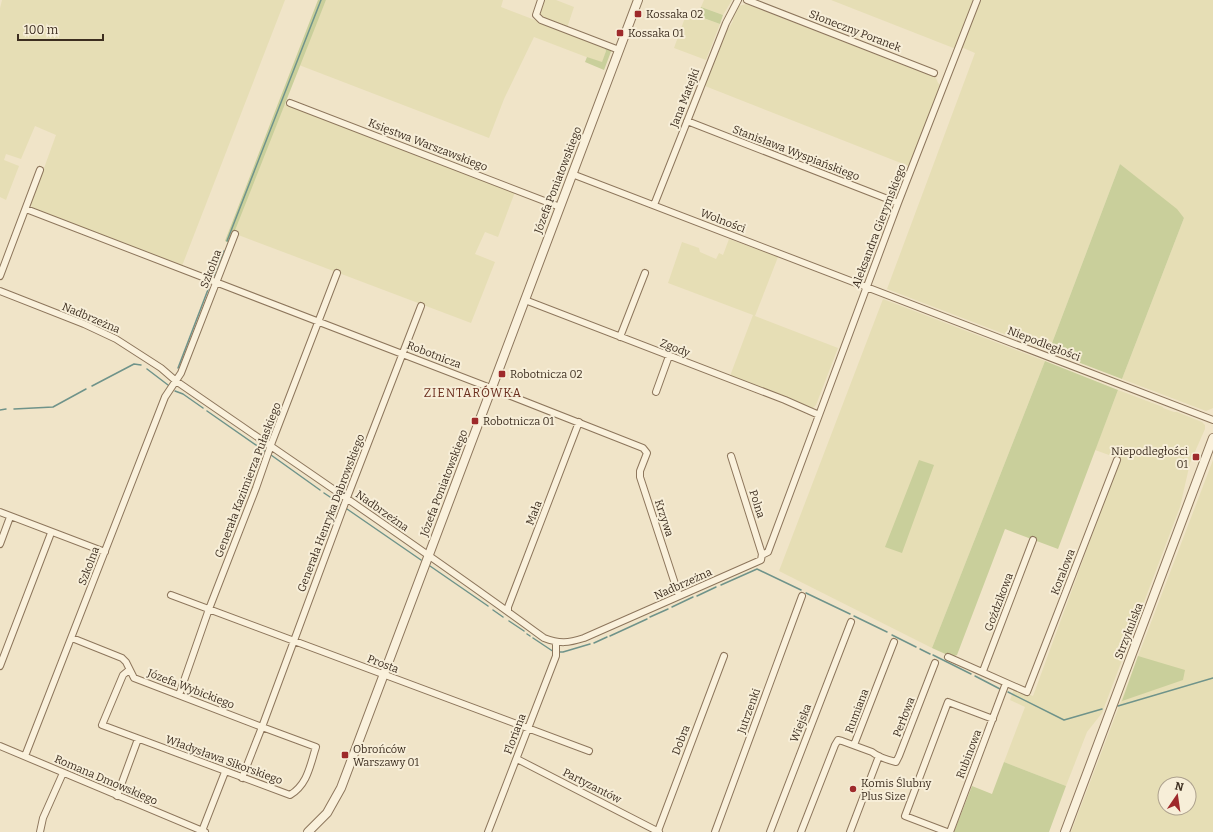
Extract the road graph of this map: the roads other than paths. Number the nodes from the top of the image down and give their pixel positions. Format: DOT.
graph roads {
  1 [pos="541,0"];
  2 [pos="638,0"];
  3 [pos="738,0"];
  4 [pos="747,0"];
  5 [pos="977,0"];
  6 [pos="619,50"];
  7 [pos="934,73"];
  8 [pos="290,103"];
  9 [pos="687,121"];
  10 [pos="40,170"];
  11 [pos="572,174"];
  12 [pos="898,203"];
  13 [pos="654,205"];
  14 [pos="560,206"];
  15 [pos="26,209"];
  16 [pos="235,234"];
  17 [pos="337,273"];
  18 [pos="645,273"];
  19 [pos="0,276"];
  20 [pos="217,282"];
  21 [pos="867,286"];
  22 [pos="0,292"];
  23 [pos="525,300"];
  24 [pos="421,306"];
  25 [pos="319,322"];
  26 [pos="620,337"];
  27 [pos="403,354"];
  28 [pos="669,356"];
  29 [pos="176,381"];
  30 [pos="492,388"];
  31 [pos="656,392"];
  32 [pos="819,415"];
  33 [pos="1213,420"];
  34 [pos="579,422"];
  35 [pos="1213,438"];
  36 [pos="271,446"];
  37 [pos="643,448"];
  38 [pos="731,456"];
  39 [pos="1117,460"];
  40 [pos="347,498"];
  41 [pos="0,512"];
  42 [pos="10,516"];
  43 [pos="51,533"];
  44 [pos="1033,540"];
  45 [pos="0,544"];
  46 [pos="105,552"];
  47 [pos="429,555"];
  48 [pos="762,557"];
  49 [pos="171,595"];
  50 [pos="680,596"];
  51 [pos="802,596"];
  52 [pos="209,609"];
  53 [pos="508,611"];
  54 [pos="851,622"];
  55 [pos="72,638"];
  56 [pos="294,641"];
  57 [pos="556,642"];
  58 [pos="894,642"];
  59 [pos="724,656"];
  60 [pos="948,657"];
  61 [pos="936,663"];
  62 [pos="0,666"];
  63 [pos="130,670"];
  64 [pos="983,671"];
  65 [pos="384,674"];
  66 [pos="1006,683"];
  67 [pos="178,695"];
  68 [pos="993,719"];
  69 [pos="262,727"];
  70 [pos="528,728"];
  71 [pos="138,739"];
  72 [pos="854,745"];
  73 [pos="0,746"];
  74 [pos="589,751"];
  75 [pos="26,756"];
  76 [pos="879,756"];
  77 [pos="516,759"];
  78 [pos="225,772"];
  79 [pos="63,773"];
  80 [pos="242,778"];
  81 [pos="117,796"];
  82 [pos="40,832"];
  83 [pos="204,832"];
  84 [pos="308,832"];
  85 [pos="488,832"];
  86 [pos="658,832"];
  87 [pos="715,832"];
  88 [pos="770,832"];
  89 [pos="801,832"];
  90 [pos="850,832"];
  91 [pos="947,832"];
  92 [pos="950,832"];
  93 [pos="1065,832"];
  1 -- 6 [label="street"];
  2 -- 6 [label="street, Józefa Poniatowskiego"];
  3 -- 9 [label="street, Jana Matejki"];
  4 -- 7 [label="street, Słoneczny Poranek"];
  5 -- 12 [label="street, Aleksandra Gierymskiego"];
  6 -- 11 [label="street, Józefa Poniatowskiego"];
  8 -- 14 [label="street, Księstwa Warszawskiego"];
  9 -- 12 [label="street, Stanisława Wyspiańskiego"];
  9 -- 13 [label="street, Jana Matejki"];
  10 -- 15 [label="street"];
  11 -- 13 [label="street, Wolności"];
  11 -- 14 [label="street, Józefa Poniatowskiego"];
  12 -- 21 [label="street, Aleksandra Gierymskiego"];
  13 -- 21 [label="street, Wolności"];
  14 -- 23 [label="street, Józefa Poniatowskiego"];
  15 -- 19 [label="street"];
  15 -- 20 [label="street, Robotnicza"];
  16 -- 20 [label="street, Szkolna"];
  17 -- 25 [label="street, Generała Kazimierza Pułaskiego"];
  18 -- 26 [label="street"];
  20 -- 25 [label="street, Robotnicza"];
  20 -- 29 [label="street, Szkolna"];
  21 -- 32 [label="street, Aleksandra Gierymskiego"];
  21 -- 33 [label="street, Niepodległości"];
  22 -- 29 [label="street, Nadbrzeżna"];
  23 -- 26 [label="street, Zgody"];
  23 -- 30 [label="street, Józefa Poniatowskiego"];
  24 -- 27 [label="street, Generała Henryka Dąbrowskiego"];
  25 -- 27 [label="street, Robotnicza"];
  25 -- 36 [label="street, Generała Kazimierza Pułaskiego"];
  26 -- 28 [label="street, Zgody"];
  27 -- 30 [label="street, Robotnicza"];
  27 -- 40 [label="street, Generała Henryka Dąbrowskiego"];
  28 -- 31 [label="street"];
  28 -- 32 [label="street, Zgody"];
  29 -- 36 [label="street, Nadbrzeżna"];
  29 -- 46 [label="street, Szkolna"];
  30 -- 34 [label="street, Robotnicza"];
  30 -- 47 [label="street, Józefa Poniatowskiego"];
  32 -- 48 [label="street, Aleksandra Gierymskiego"];
  34 -- 37 [label="street, Robotnicza"];
  34 -- 53 [label="street, Mała"];
  35 -- 93 [label="street, Strzykulska"];
  36 -- 40 [label="street, Nadbrzeżna"];
  36 -- 52 [label="street, Generała Kazimierza Pułaskiego"];
  37 -- 50 [label="street, Krzywa"];
  38 -- 48 [label="street, Polna"];
  39 -- 66 [label="street, Koralowa"];
  40 -- 47 [label="street, Nadbrzeżna"];
  40 -- 56 [label="street, Generała Henryka Dąbrowskiego"];
  41 -- 42 [label="street"];
  42 -- 43 [label="street"];
  42 -- 45 [label="street"];
  43 -- 46 [label="street"];
  43 -- 62 [label="street"];
  44 -- 64 [label="street, Goździkowa"];
  46 -- 55 [label="street, Szkolna"];
  47 -- 53 [label="street, Nadbrzeżna"];
  47 -- 65 [label="street, Józefa Poniatowskiego"];
  48 -- 50 [label="street, Nadbrzeżna"];
  49 -- 52 [label="street, Prosta"];
  50 -- 57 [label="street, Nadbrzeżna"];
  51 -- 87 [label="street, Jutrzenki"];
  52 -- 56 [label="street, Prosta"];
  52 -- 67 [label="street, Generała Kazimierza Pułaskiego"];
  53 -- 57 [label="street, Nadbrzeżna"];
  54 -- 88 [label="street, Wiejska"];
  55 -- 63 [label="street, Józefa Wybickiego"];
  55 -- 75 [label="street, Szkolna"];
  56 -- 65 [label="street, Prosta"];
  56 -- 69 [label="street, Generała Henryka Dąbrowskiego"];
  57 -- 70 [label="street, Floriana"];
  58 -- 72 [label="street, Rumiana"];
  59 -- 86 [label="street, Dobra"];
  60 -- 64 [label="street"];
  61 -- 76 [label="street, Perłowa"];
  63 -- 67 [label="street, Józefa Wybickiego"];
  63 -- 71 [label="street, Władysława Sikorskiego"];
  64 -- 66 [label="street"];
  65 -- 70 [label="street, Prosta"];
  65 -- 84 [label="street, Józefa Poniatowskiego"];
  66 -- 68 [label="street, Rubinowa"];
  67 -- 69 [label="street, Józefa Wybickiego"];
  68 -- 91 [label="street"];
  68 -- 92 [label="street, Rubinowa"];
  69 -- 80 [label="street"];
  69 -- 80 [label="street, Władysława Sikorskiego"];
  70 -- 74 [label="street, Prosta"];
  70 -- 77 [label="street, Floriana"];
  71 -- 78 [label="street, Władysława Sikorskiego"];
  71 -- 81 [label="street"];
  72 -- 76 [label="street"];
  72 -- 89 [label="street, Rumiana"];
  73 -- 75 [label="street, Romana Dmowskiego"];
  75 -- 79 [label="street, Romana Dmowskiego"];
  76 -- 90 [label="street"];
  77 -- 85 [label="street, Floriana"];
  77 -- 86 [label="street, Partyzantów"];
  78 -- 80 [label="street, Władysława Sikorskiego"];
  78 -- 83 [label="street"];
  79 -- 81 [label="street, Romana Dmowskiego"];
  79 -- 82 [label="street"];
  81 -- 83 [label="street, Romana Dmowskiego"];
}
